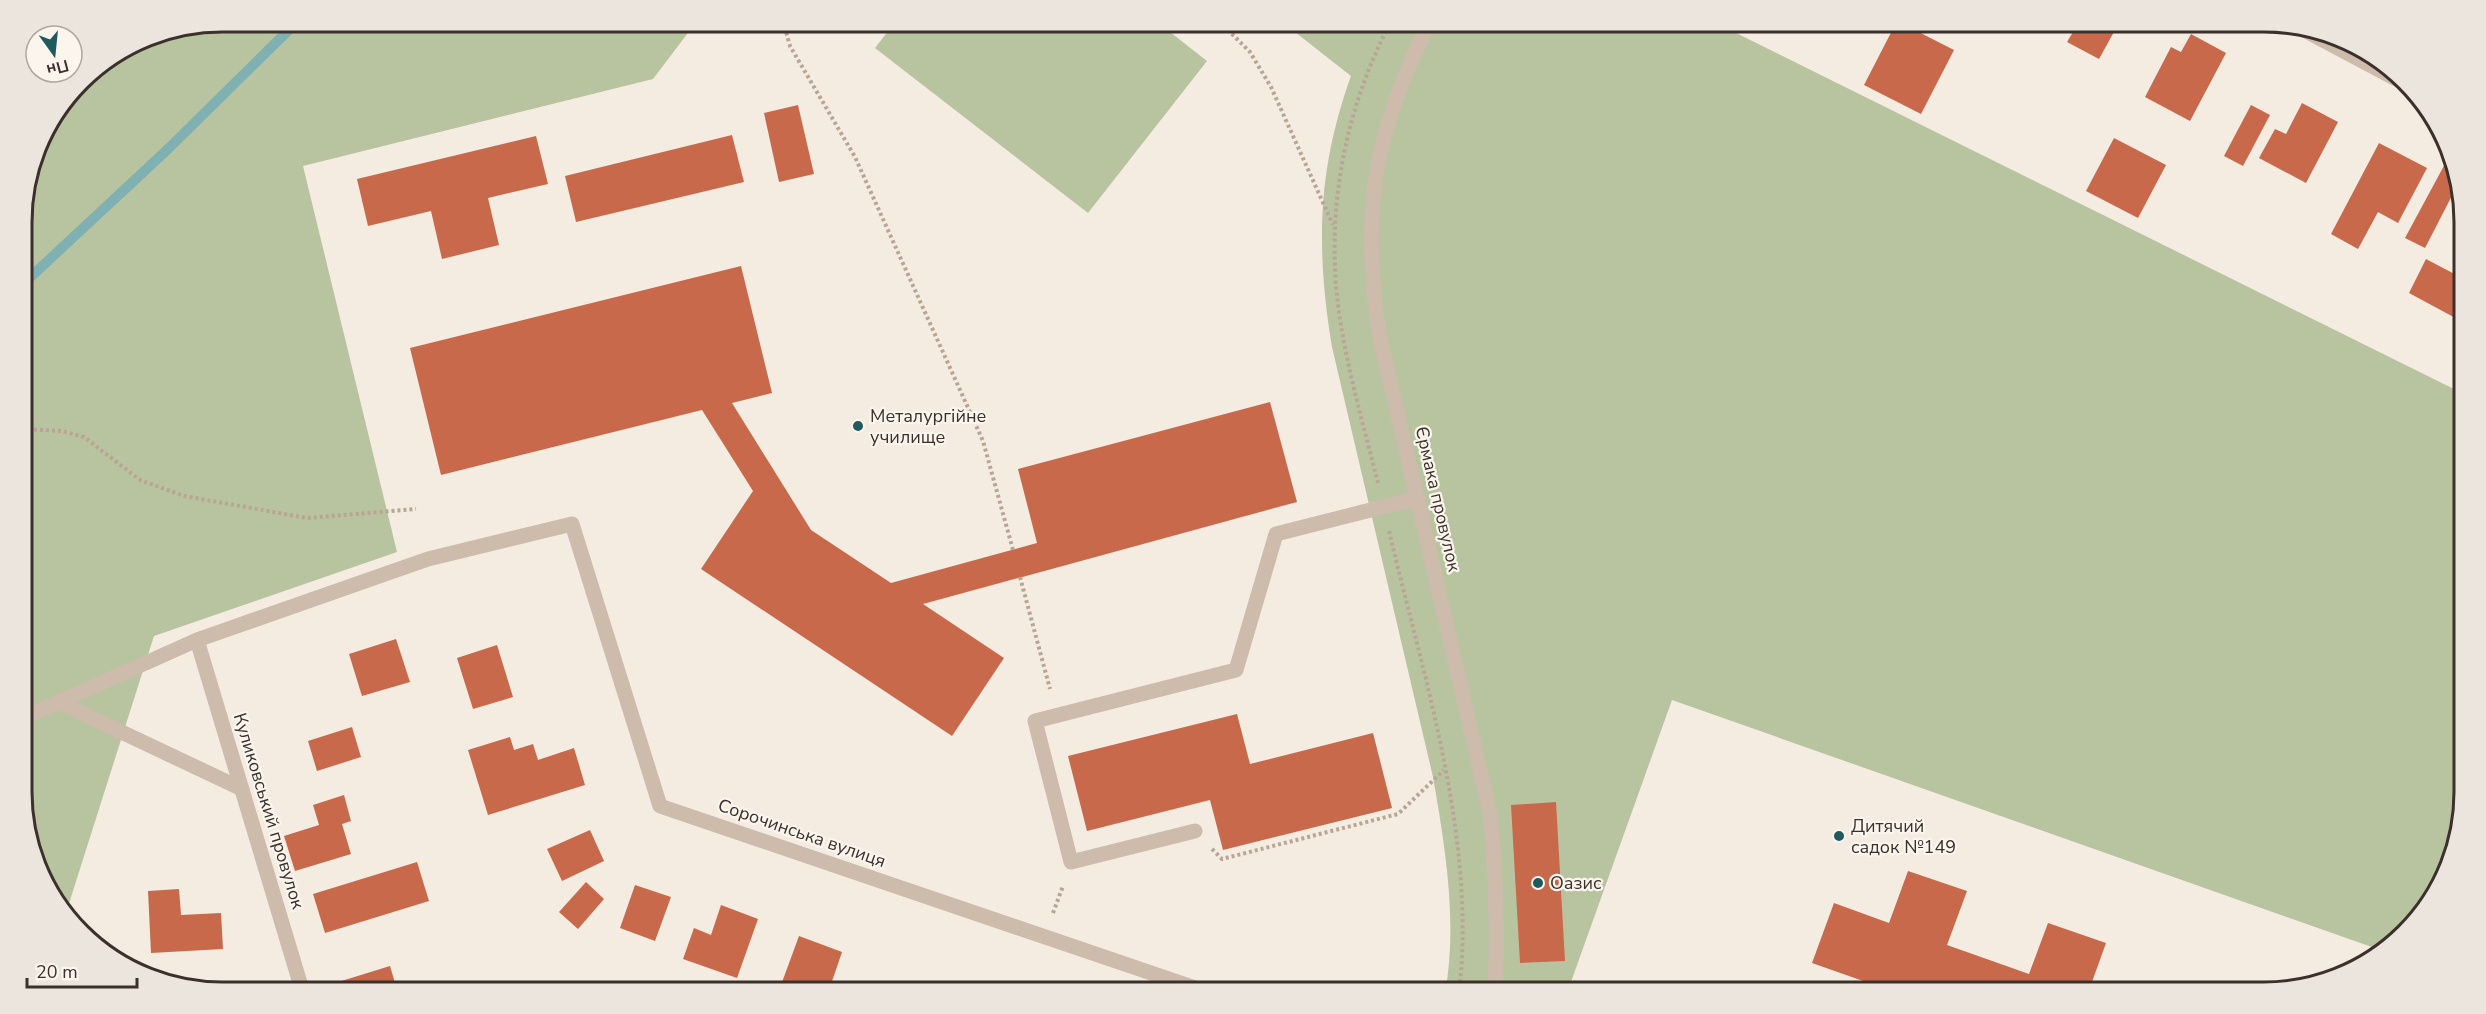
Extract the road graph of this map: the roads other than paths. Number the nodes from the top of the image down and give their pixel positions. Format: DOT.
graph roads {
  1 [pos="1424,32"];
  2 [pos="2333,45"];
  3 [pos="2372,66"];
  4 [pos="1418,498"];
  5 [pos="197,640"];
  6 [pos="58,702"];
  7 [pos="32,714"];
  8 [pos="242,789"];
  9 [pos="1195,831"];
  10 [pos="300,982"];
  11 [pos="1178,982"];
  12 [pos="1495,982"];
  1 -- 4 [label="street, Єрмака провулок"];
  2 -- 3 [label="street"];
  4 -- 9 [label="street"];
  4 -- 12 [label="street, Єрмака провулок"];
  5 -- 6 [label="street"];
  5 -- 8 [label="street, Куликовський провулок"];
  5 -- 11 [label="street, Сорочинська вулиця"];
  6 -- 7 [label="street"];
  6 -- 8 [label="street"];
  8 -- 10 [label="street, Куликовський провулок"];
}
